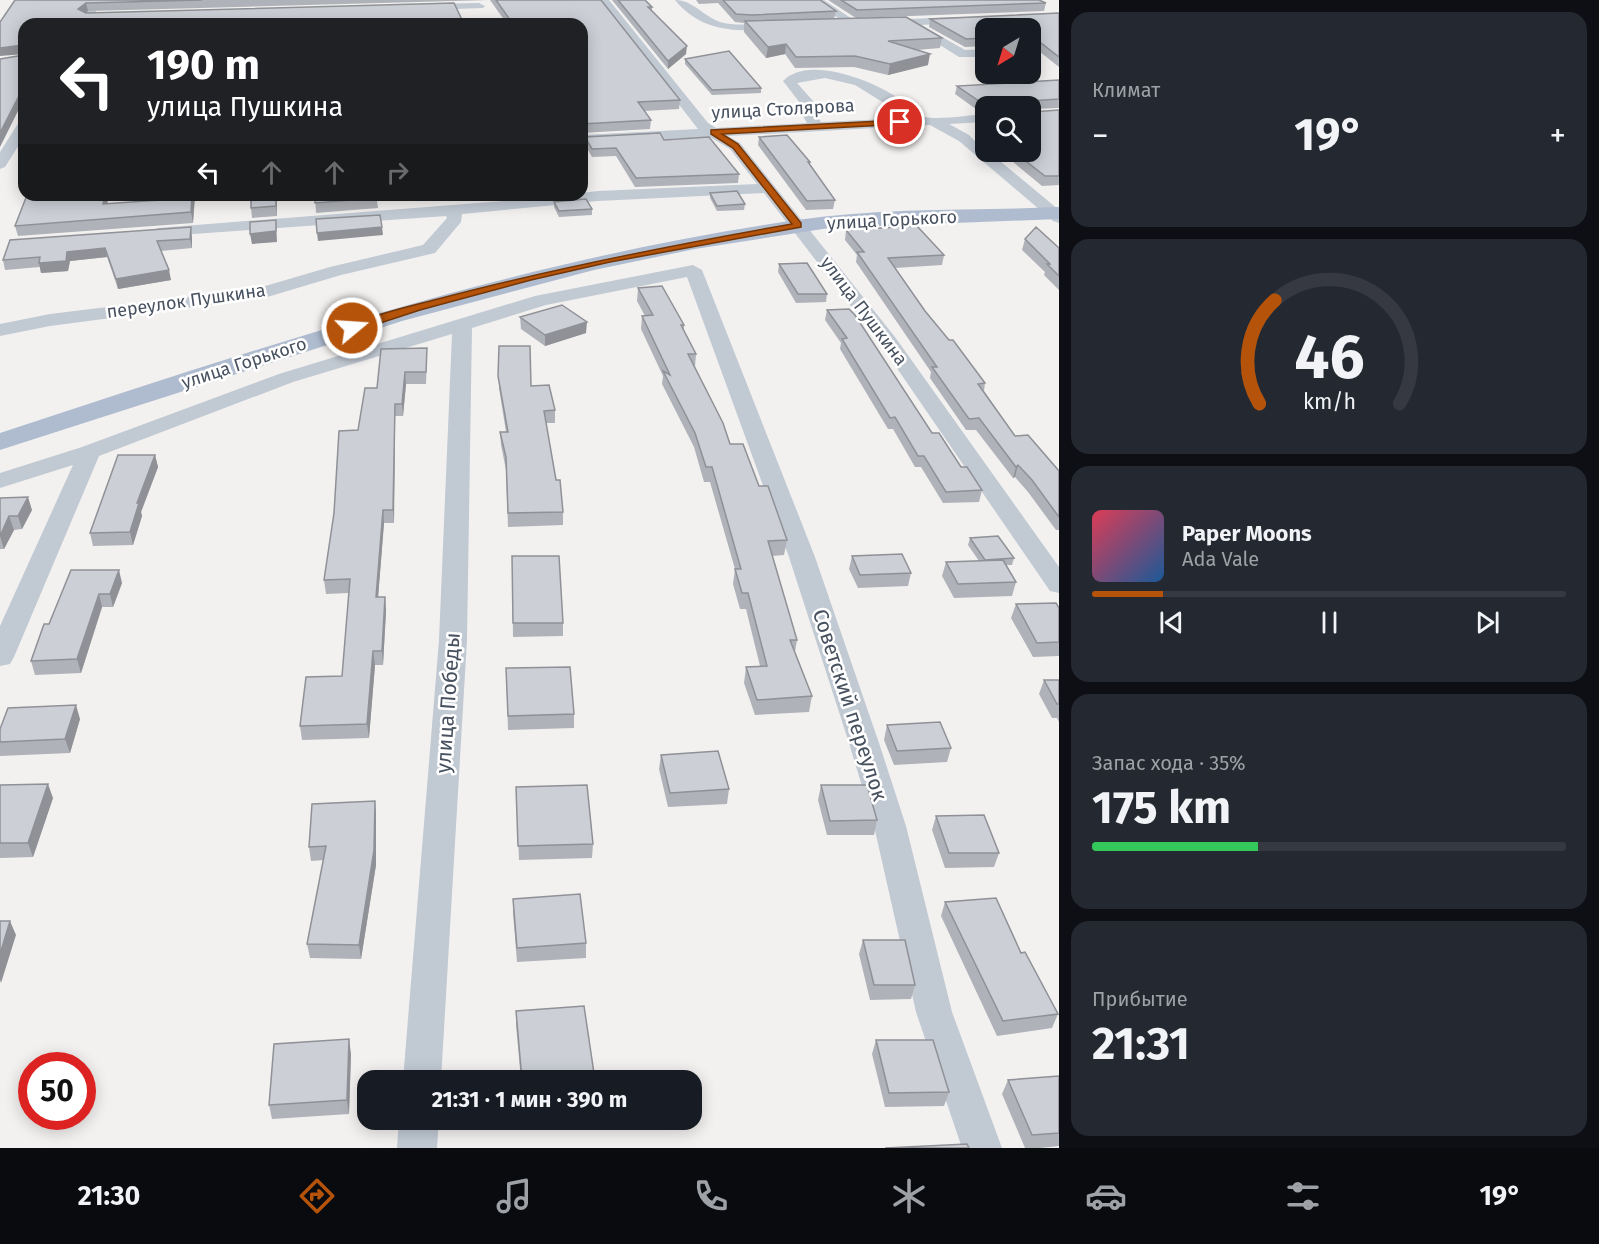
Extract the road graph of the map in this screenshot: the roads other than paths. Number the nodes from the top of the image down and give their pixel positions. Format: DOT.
graph roads {
  1 [pos="97,0"];
  2 [pos="603,0"];
  3 [pos="680,0"];
  4 [pos="817,0"];
  5 [pos="410,7"];
  6 [pos="480,7"];
  7 [pos="90,18"];
  8 [pos="975,20"];
  9 [pos="908,22"];
  10 [pos="852,23"];
  11 [pos="829,24"];
  12 [pos="793,26"];
  13 [pos="975,53"];
  14 [pos="975,119"];
  15 [pos="927,121"];
  16 [pos="817,127"];
  17 [pos="714,132"];
  18 [pos="18,135"];
  19 [pos="588,139"];
  20 [pos="0,164"];
  21 [pos="767,188"];
  22 [pos="588,197"];
  23 [pos="550,201"];
  24 [pos="453,211"];
  25 [pos="1057,215"];
  26 [pos="798,225"];
  27 [pos="138,234"];
  28 [pos="462,325"];
  29 [pos="0,330"];
  30 [pos="0,442"];
  31 [pos="90,452"];
  32 [pos="0,481"];
  33 [pos="1059,585"];
  34 [pos="0,657"];
  35 [pos="423,1070"];
  36 [pos="418,1130"];
  37 [pos="417,1148"];
  38 [pos="982,1148"];
  1 -- 7 [label="street"];
  2 -- 17 [label="street, улица Пушкина"];
  3 -- 12 [label="street"];
  4 -- 10 [label="street"];
  5 -- 6 [label="street"];
  8 -- 9 [label="street"];
  9 -- 10 [label="street"];
  9 -- 13 [label="street"];
  10 -- 11 [label="street"];
  14 -- 15 [label="street, улица Столярова"];
  15 -- 16 [label="street, улица Столярова"];
  15 -- 16 [label="street"];
  15 -- 25 [label="street"];
  16 -- 17 [label="street, улица Столярова"];
  17 -- 19 [label="street, улица Столярова"];
  17 -- 21 [label="street, улица Пушкина"];
  18 -- 20 [label="street"];
  21 -- 22 [label="street"];
  21 -- 26 [label="street, улица Пушкина"];
  23 -- 24 [label="street"];
  24 -- 27 [label="street"];
  24 -- 29 [label="street, переулок Пушкина"];
  25 -- 26 [label="main road, улица Горького"];
  26 -- 30 [label="main road, улица Горького"];
  26 -- 33 [label="street, улица Пушкина"];
  28 -- 31 [label="street"];
  28 -- 35 [label="street, улица Победы"];
  28 -- 38 [label="street, Советский переулок"];
  31 -- 32 [label="street"];
  31 -- 34 [label="street"];
  36 -- 37 [label="street"];
}
